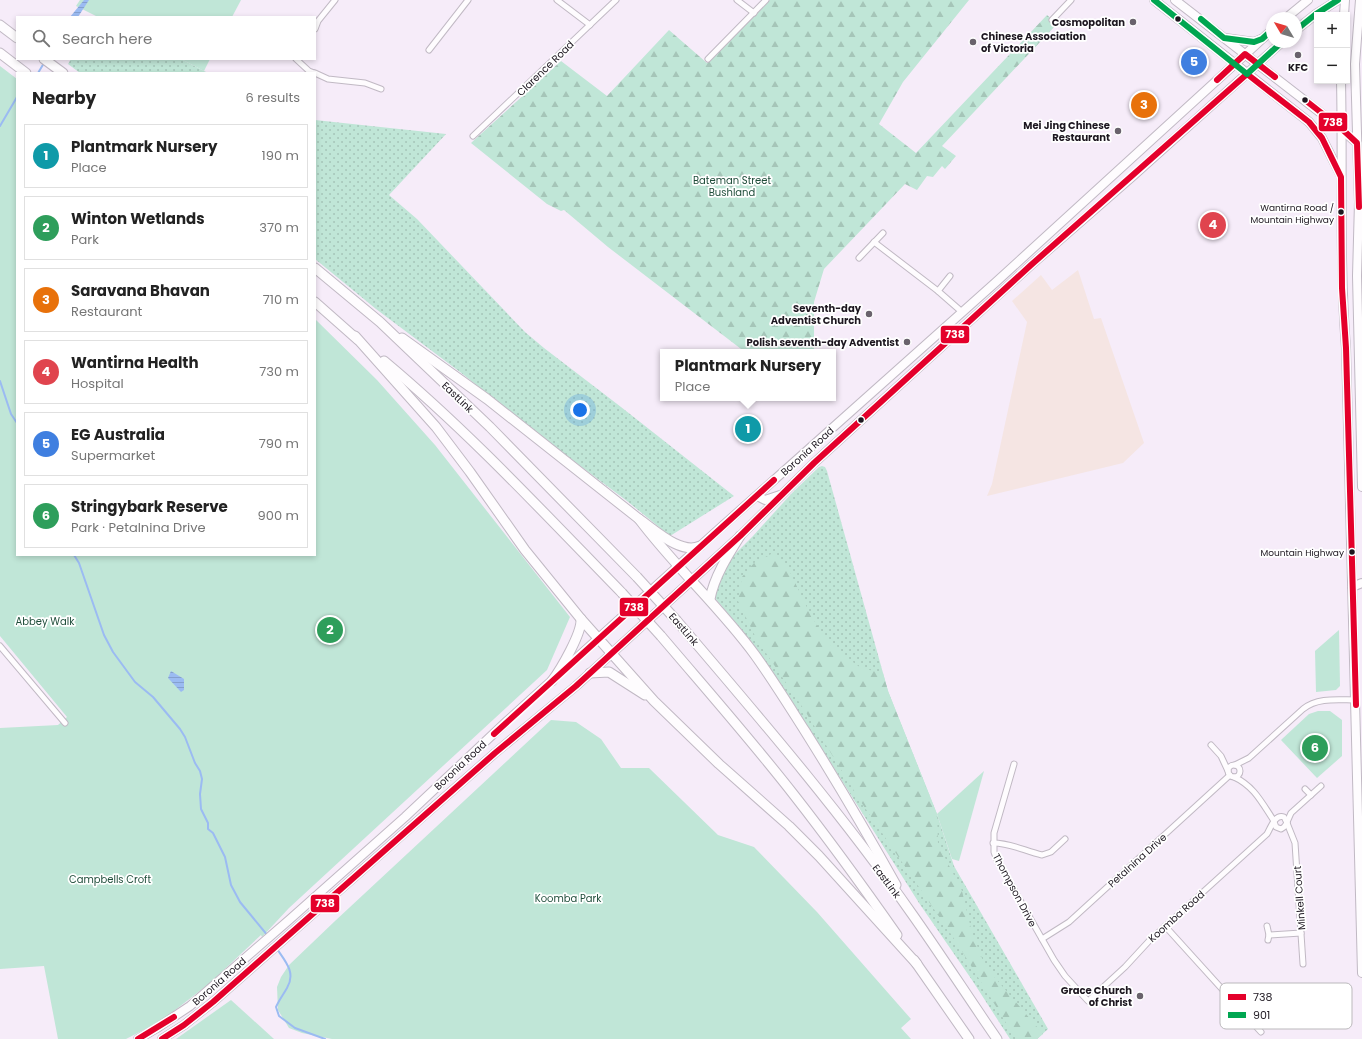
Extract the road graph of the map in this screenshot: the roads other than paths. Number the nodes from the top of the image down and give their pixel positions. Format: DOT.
graph roads {
  1 [pos="335,0"];
  2 [pos="468,0"];
  3 [pos="557,0"];
  4 [pos="616,0"];
  5 [pos="737,0"];
  6 [pos="766,0"];
  7 [pos="1071,0"];
  8 [pos="1154,0"];
  9 [pos="1175,0"];
  10 [pos="1308,0"];
  11 [pos="1338,0"];
  12 [pos="1345,0"];
  13 [pos="1360,0"];
  14 [pos="1164,3"];
  15 [pos="1293,12"];
  16 [pos="1344,12"];
  17 [pos="754,13"];
  18 [pos="1052,20"];
  19 [pos="0,25"];
  20 [pos="590,25"];
  21 [pos="1302,25"];
  22 [pos="316,26"];
  23 [pos="1362,26"];
  24 [pos="1266,35"];
  25 [pos="1357,36"];
  26 [pos="16,37"];
  27 [pos="1224,38"];
  28 [pos="1262,39"];
  29 [pos="1275,48"];
  30 [pos="429,50"];
  31 [pos="1245,54"];
  32 [pos="4,56"];
  33 [pos="708,59"];
  34 [pos="45,60"];
  35 [pos="297,60"];
  36 [pos="1234,64"];
  37 [pos="1258,64"];
  38 [pos="25,72"];
  39 [pos="62,72"];
  40 [pos="312,72"];
  41 [pos="316,73"];
  42 [pos="1247,74"];
  43 [pos="1341,84"];
  44 [pos="381,89"];
  45 [pos="1342,129"];
  46 [pos="473,136"];
  47 [pos="1356,143"];
  48 [pos="1124,165"];
  49 [pos="1133,176"];
  50 [pos="1341,177"];
  51 [pos="883,233"];
  52 [pos="874,242"];
  53 [pos="859,258"];
  54 [pos="316,269"];
  55 [pos="950,276"];
  56 [pos="938,291"];
  57 [pos="316,303"];
  58 [pos="962,312"];
  59 [pos="380,322"];
  60 [pos="354,336"];
  61 [pos="1361,380"];
  62 [pos="876,388"];
  63 [pos="890,393"];
  64 [pos="813,445"];
  65 [pos="822,456"];
  66 [pos="1362,487"];
  67 [pos="782,494"];
  68 [pos="757,496"];
  69 [pos="640,519"];
  70 [pos="740,536"];
  71 [pos="700,546"];
  72 [pos="679,565"];
  73 [pos="1352,578"];
  74 [pos="692,580"];
  75 [pos="1362,583"];
  76 [pos="1352,587"];
  77 [pos="710,599"];
  78 [pos="581,619"];
  79 [pos="598,638"];
  80 [pos="0,646"];
  81 [pos="612,653"];
  82 [pos="590,673"];
  83 [pos="552,681"];
  84 [pos="1356,700"];
  85 [pos="654,701"];
  86 [pos="65,723"];
  87 [pos="1211,745"];
  88 [pos="1221,756"];
  89 [pos="1249,758"];
  90 [pos="1014,764"];
  91 [pos="1235,765"];
  92 [pos="1240,771"];
  93 [pos="1230,774"];
  94 [pos="1246,783"];
  95 [pos="1321,786"];
  96 [pos="1305,789"];
  97 [pos="1311,795"];
  98 [pos="1267,808"];
  99 [pos="1291,813"];
  100 [pos="1282,816"];
  101 [pos="404,817"];
  102 [pos="1274,822"];
  103 [pos="1287,822"];
  104 [pos="412,826"];
  105 [pos="1280,829"];
  106 [pos="1267,834"];
  107 [pos="1291,834"];
  108 [pos="1065,839"];
  109 [pos="993,843"];
  110 [pos="911,913"];
  111 [pos="1165,926"];
  112 [pos="1267,926"];
  113 [pos="1301,933"];
  114 [pos="1042,939"];
  115 [pos="917,964"];
  116 [pos="1303,964"];
  117 [pos="1362,973"];
  118 [pos="1220,986"];
  119 [pos="1088,1002"];
  120 [pos="1259,1029"];
  121 [pos="1261,1032"];
  122 [pos="138,1039"];
  123 [pos="162,1039"];
  124 [pos="969,1039"];
  125 [pos="997,1039"];
  1 -- 22 [label="street"];
  2 -- 30 [label="street"];
  3 -- 20 [label="street"];
  4 -- 20 [label="street, Clarence Road"];
  5 -- 17 [label="street"];
  6 -- 17 [label="street"];
  7 -- 18 [label="street"];
  8 -- 14 [label="main road"];
  9 -- 27 [label="main road"];
  10 -- 15 [label="main road"];
  11 -- 21 [label="main road"];
  12 -- 16 [label="main road"];
  13 -- 25 [label="main road"];
  14 -- 36 [label="main road"];
  17 -- 33 [label="street"];
  19 -- 26 [label="highway"];
  20 -- 46 [label="street, Clarence Road"];
  23 -- 25 [label="main road"];
  24 -- 28 [label="main road, Boronia Road"];
  25 -- 47 [label="main road"];
  27 -- 28 [label="main road"];
  27 -- 31 [label="main road"];
  28 -- 31 [label="main road, Boronia Road"];
  29 -- 37 [label="main road, Boronia Road"];
  31 -- 36 [label="main road, Boronia Road"];
  31 -- 37 [label="main road"];
  32 -- 38 [label="highway"];
  34 -- 39 [label="highway"];
  35 -- 40 [label="street"];
  36 -- 42 [label="main road"];
  36 -- 48 [label="main road, Boronia Road"];
  37 -- 42 [label="main road, Boronia Road"];
  37 -- 45 [label="main road"];
  41 -- 44 [label="street"];
  42 -- 49 [label="main road, Boronia Road"];
  42 -- 50 [label="main road"];
  43 -- 45 [label="main road"];
  45 -- 47 [label="main road"];
  45 -- 50 [label="main road"];
  47 -- 61 [label="main road"];
  48 -- 49 [label="main road"];
  48 -- 58 [label="main road, Boronia Road"];
  49 -- 63 [label="main road, Boronia Road"];
  50 -- 73 [label="main road"];
  51 -- 52 [label="street"];
  52 -- 53 [label="street"];
  52 -- 56 [label="street"];
  54 -- 59 [label="highway, EastLink"];
  55 -- 56 [label="street"];
  56 -- 58 [label="street"];
  57 -- 60 [label="highway"];
  58 -- 62 [label="main road, Boronia Road"];
  59 -- 69 [label="highway"];
  59 -- 110 [label="highway, EastLink, bridge"];
  60 -- 78 [label="highway"];
  60 -- 115 [label="highway, bridge"];
  61 -- 66 [label="main road"];
  62 -- 63 [label="main road"];
  62 -- 64 [label="main road, Boronia Road"];
  63 -- 65 [label="main road, Boronia Road"];
  64 -- 65 [label="main road"];
  64 -- 68 [label="main road, Boronia Road"];
  65 -- 67 [label="main road, Boronia Road"];
  67 -- 68 [label="main road"];
  67 -- 70 [label="main road, Boronia Road"];
  68 -- 71 [label="main road, Boronia Road"];
  69 -- 71 [label="highway"];
  69 -- 72 [label="highway"];
  70 -- 74 [label="main road, Boronia Road"];
  70 -- 77 [label="highway"];
  71 -- 72 [label="main road, Boronia Road"];
  72 -- 74 [label="highway"];
  72 -- 79 [label="main road, Boronia Road"];
  73 -- 75 [label="main road"];
  73 -- 76 [label="main road"];
  74 -- 77 [label="highway"];
  74 -- 81 [label="main road, Boronia Road"];
  75 -- 76 [label="main road"];
  76 -- 84 [label="main road"];
  77 -- 110 [label="highway"];
  78 -- 79 [label="highway"];
  78 -- 83 [label="highway"];
  79 -- 81 [label="highway"];
  79 -- 83 [label="main road, Boronia Road"];
  80 -- 86 [label="street"];
  81 -- 82 [label="main road, Boronia Road"];
  81 -- 85 [label="highway"];
  82 -- 85 [label="highway"];
  82 -- 104 [label="main road, Boronia Road"];
  83 -- 101 [label="main road, Boronia Road"];
  84 -- 89 [label="street"];
  84 -- 117 [label="main road"];
  85 -- 115 [label="highway"];
  87 -- 88 [label="street"];
  88 -- 91 [label="street"];
  88 -- 93 [label="street"];
  89 -- 91 [label="street"];
  89 -- 92 [label="street"];
  90 -- 109 [label="street, Thompson Drive"];
  91 -- 92 [label="street"];
  91 -- 93 [label="street"];
  92 -- 93 [label="street"];
  92 -- 94 [label="street"];
  93 -- 94 [label="street"];
  93 -- 114 [label="street, Petalnina Drive"];
  94 -- 98 [label="street"];
  95 -- 97 [label="street"];
  96 -- 97 [label="street"];
  97 -- 99 [label="street"];
  98 -- 100 [label="street"];
  98 -- 102 [label="street"];
  99 -- 100 [label="street"];
  99 -- 103 [label="street"];
  100 -- 102 [label="street"];
  100 -- 103 [label="street"];
  101 -- 104 [label="main road"];
  101 -- 122 [label="main road, Boronia Road"];
  102 -- 105 [label="street"];
  102 -- 106 [label="street, Koomba Road"];
  103 -- 105 [label="street"];
  103 -- 107 [label="street, Minkell Court"];
  104 -- 123 [label="main road, Boronia Road"];
  105 -- 106 [label="street, Koomba Road"];
  105 -- 107 [label="street"];
  106 -- 111 [label="street, Koomba Road"];
  107 -- 113 [label="street, Minkell Court"];
  108 -- 109 [label="street"];
  109 -- 114 [label="street, Thompson Drive"];
  110 -- 125 [label="highway, EastLink"];
  111 -- 118 [label="street"];
  111 -- 119 [label="street, Koomba Road"];
  112 -- 113 [label="street"];
  113 -- 116 [label="street, Minkell Court"];
  114 -- 119 [label="street, Thompson Drive"];
  115 -- 124 [label="highway"];
  120 -- 121 [label="street"];
}
